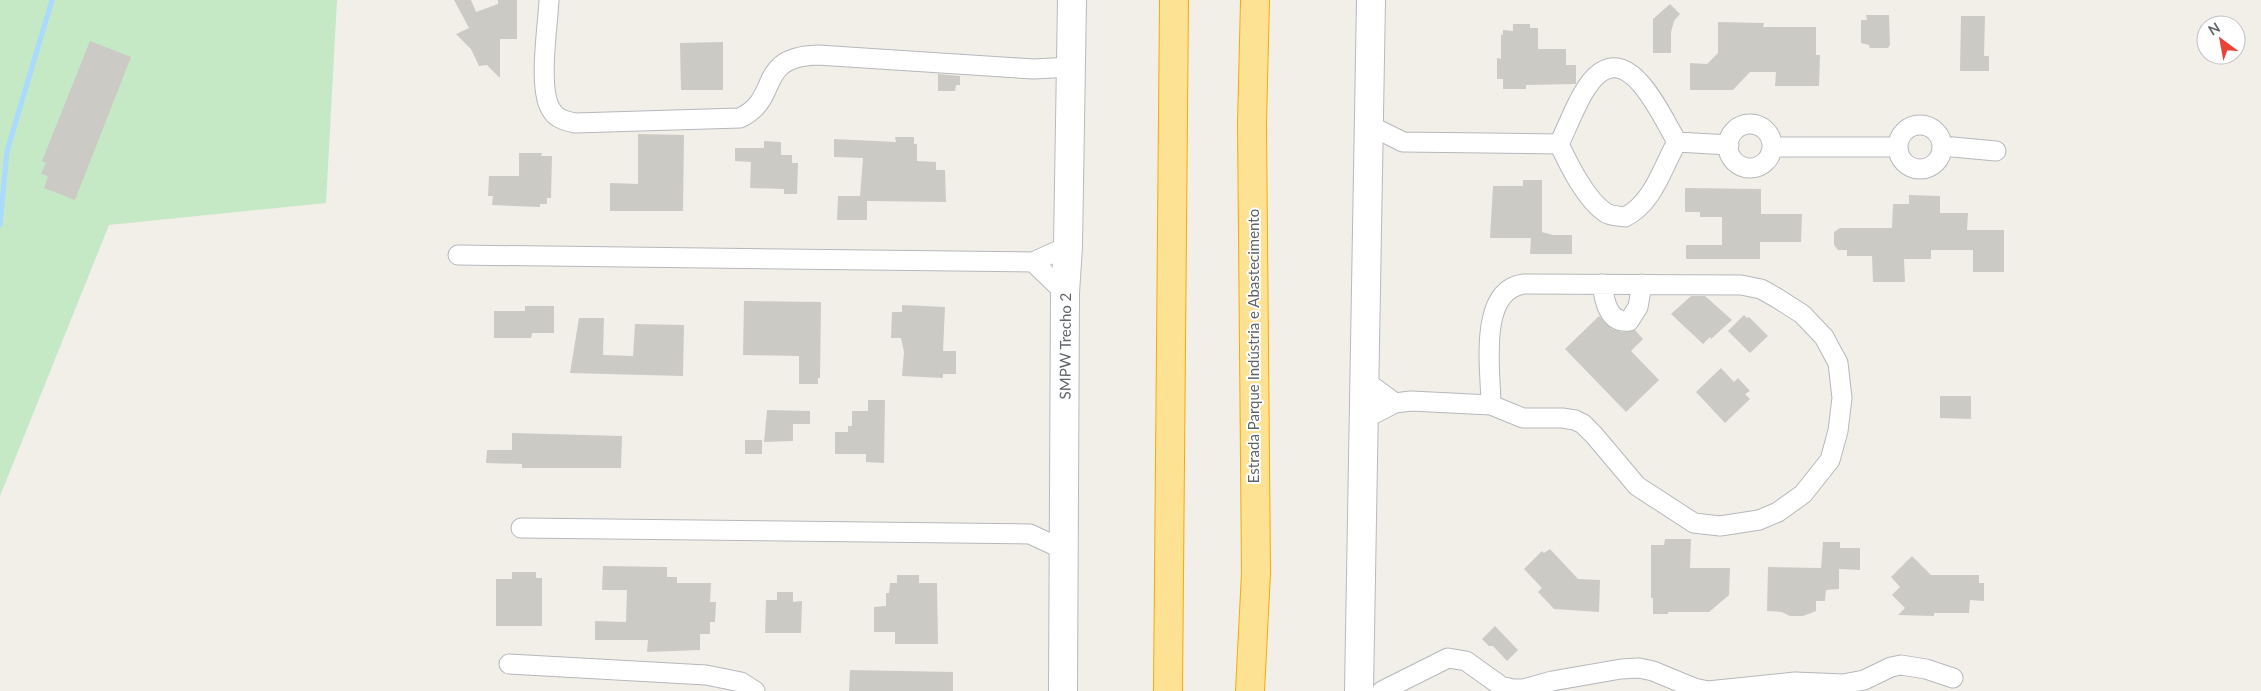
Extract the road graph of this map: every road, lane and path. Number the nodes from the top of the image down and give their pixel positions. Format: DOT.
graph roads {
  1 [pos="549,0"];
  2 [pos="1072,0"];
  3 [pos="1174,0"];
  4 [pos="1254,0"];
  5 [pos="1371,0"];
  6 [pos="1072,68"];
  7 [pos="1369,125"];
  8 [pos="1403,142"];
  9 [pos="1677,142"];
  10 [pos="1559,144"];
  11 [pos="1728,145"];
  12 [pos="1942,146"];
  13 [pos="1897,147"];
  14 [pos="1772,148"];
  15 [pos="1996,151"];
  16 [pos="1368,156"];
  17 [pos="1068,246"];
  18 [pos="458,255"];
  19 [pos="1033,262"];
  20 [pos="1602,284"];
  21 [pos="1642,284"];
  22 [pos="1065,293"];
  23 [pos="1365,381"];
  24 [pos="1395,403"];
  25 [pos="1491,405"];
  26 [pos="1364,419"];
  27 [pos="1062,520"];
  28 [pos="521,528"];
  29 [pos="1030,534"];
  30 [pos="1062,548"];
  31 [pos="509,664"];
  32 [pos="1953,678"];
  33 [pos="755,691"];
  34 [pos="1062,691"];
  35 [pos="1168,691"];
  36 [pos="1250,691"];
  37 [pos="1359,691"];
  38 [pos="1382,691"];
  1 -- 6 [label="street"];
  2 -- 6 [label="street, SMPW Trecho 2"];
  3 -- 35 [label="highway"];
  4 -- 36 [label="highway, Estrada Parque Indústria e Abastecimento"];
  5 -- 7 [label="street"];
  6 -- 17 [label="street, SMPW Trecho 2"];
  7 -- 8 [label="street"];
  7 -- 16 [label="street"];
  8 -- 10 [label="street"];
  8 -- 16 [label="street"];
  9 -- 10 [label="street"];
  9 -- 10 [label="street"];
  9 -- 11 [label="street"];
  11 -- 14 [label="street"];
  11 -- 14 [label="street"];
  12 -- 13 [label="street"];
  12 -- 13 [label="street"];
  12 -- 15 [label="street"];
  13 -- 14 [label="street"];
  16 -- 23 [label="street"];
  17 -- 19 [label="street"];
  17 -- 22 [label="street, SMPW Trecho 2"];
  18 -- 19 [label="street"];
  19 -- 22 [label="street"];
  20 -- 21 [label="street"];
  20 -- 21 [label="street"];
  20 -- 25 [label="street"];
  21 -- 25 [label="street"];
  22 -- 27 [label="street, SMPW Trecho 2"];
  23 -- 24 [label="street"];
  23 -- 26 [label="street"];
  24 -- 25 [label="street"];
  24 -- 26 [label="street"];
  26 -- 37 [label="street"];
  27 -- 29 [label="street"];
  27 -- 30 [label="street, SMPW Trecho 2"];
  28 -- 29 [label="street"];
  29 -- 30 [label="street"];
  30 -- 34 [label="street, SMPW Trecho 2"];
  31 -- 33 [label="street"];
  32 -- 38 [label="street"];
}
